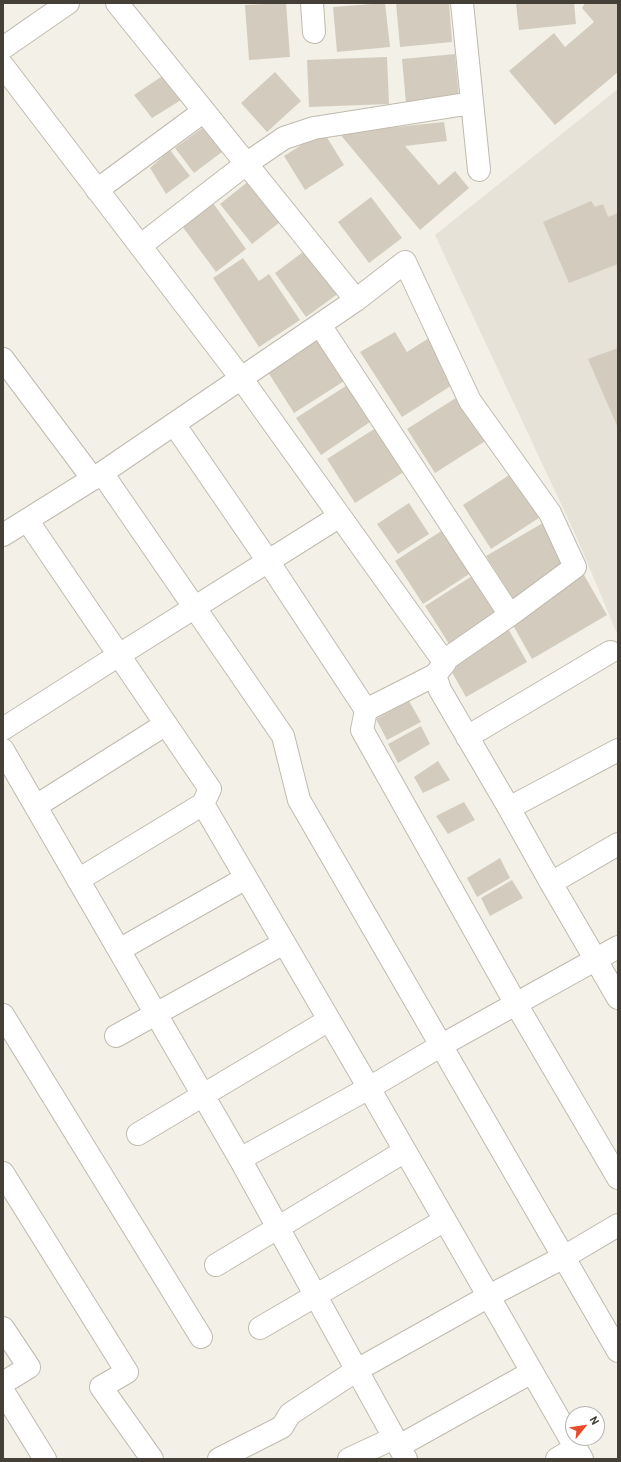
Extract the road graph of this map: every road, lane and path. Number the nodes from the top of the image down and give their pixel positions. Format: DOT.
graph roads {
  1 [pos="68,3"];
  2 [pos="117,3"];
  3 [pos="312,3"];
  4 [pos="462,3"];
  5 [pos="314,32"];
  6 [pos="3,48"];
  7 [pos="3,66"];
  8 [pos="472,102"];
  9 [pos="204,112"];
  10 [pos="246,164"];
  11 [pos="479,170"];
  12 [pos="98,190"];
  13 [pos="140,246"];
  14 [pos="356,300"];
  15 [pos="320,325"];
  16 [pos="3,359"];
  17 [pos="241,378"];
  18 [pos="174,424"];
  19 [pos="98,476"];
  20 [pos="340,516"];
  21 [pos="27,520"];
  22 [pos="3,535"];
  23 [pos="268,561"];
  24 [pos="194,607"];
  25 [pos="510,615"];
  26 [pos="610,652"];
  27 [pos="119,655"];
  28 [pos="440,669"];
  29 [pos="366,710"];
  30 [pos="166,724"];
  31 [pos="3,729"];
  32 [pos="467,738"];
  33 [pos="3,750"];
  34 [pos="618,750"];
  35 [pos="203,804"];
  36 [pos="36,806"];
  37 [pos="509,808"];
  38 [pos="618,844"];
  39 [pos="246,878"];
  40 [pos="78,880"];
  41 [pos="551,883"];
  42 [pos="284,944"];
  43 [pos="618,947"];
  44 [pos="119,950"];
  45 [pos="596,959"];
  46 [pos="618,998"];
  47 [pos="516,1004"];
  48 [pos="3,1015"];
  49 [pos="157,1015"];
  50 [pos="329,1020"];
  51 [pos="116,1036"];
  52 [pos="442,1045"];
  53 [pos="369,1088"];
  54 [pos="203,1095"];
  55 [pos="138,1134"];
  56 [pos="405,1151"];
  57 [pos="240,1159"];
  58 [pos="3,1173"];
  59 [pos="618,1178"];
  60 [pos="9,1196"];
  61 [pos="445,1220"];
  62 [pos="618,1225"];
  63 [pos="278,1228"];
  64 [pos="564,1257"];
  65 [pos="216,1265"];
  66 [pos="489,1296"];
  67 [pos="316,1297"];
  68 [pos="3,1328"];
  69 [pos="260,1328"];
  70 [pos="201,1337"];
  71 [pos="618,1351"];
  72 [pos="357,1370"];
  73 [pos="532,1372"];
  74 [pos="3,1383"];
  75 [pos="3,1391"];
  76 [pos="400,1448"];
  77 [pos="572,1455"];
  78 [pos="41,1458"];
  79 [pos="152,1459"];
  80 [pos="219,1459"];
  81 [pos="348,1459"];
  1 -- 6 [label="street"];
  2 -- 9 [label="street"];
  3 -- 5 [label="street"];
  4 -- 8 [label="street"];
  7 -- 12 [label="street"];
  8 -- 10 [label="street"];
  8 -- 11 [label="street"];
  9 -- 10 [label="street"];
  9 -- 12 [label="street"];
  10 -- 13 [label="street"];
  10 -- 14 [label="street"];
  12 -- 13 [label="street"];
  13 -- 17 [label="street"];
  14 -- 15 [label="street"];
  14 -- 25 [label="street"];
  15 -- 17 [label="street"];
  15 -- 25 [label="street"];
  16 -- 19 [label="street"];
  17 -- 18 [label="street"];
  17 -- 20 [label="street"];
  18 -- 19 [label="street"];
  18 -- 23 [label="street"];
  19 -- 21 [label="street"];
  19 -- 24 [label="street"];
  20 -- 23 [label="street"];
  20 -- 28 [label="street"];
  21 -- 22 [label="street"];
  21 -- 27 [label="street"];
  23 -- 24 [label="street"];
  23 -- 29 [label="street"];
  24 -- 27 [label="street"];
  24 -- 52 [label="street"];
  25 -- 28 [label="street"];
  26 -- 32 [label="street"];
  27 -- 30 [label="street"];
  27 -- 31 [label="street"];
  28 -- 29 [label="street"];
  28 -- 32 [label="street"];
  29 -- 47 [label="street"];
  30 -- 35 [label="street"];
  30 -- 36 [label="street"];
  32 -- 37 [label="street"];
  33 -- 36 [label="street"];
  34 -- 37 [label="street"];
  35 -- 39 [label="street"];
  35 -- 40 [label="street"];
  36 -- 40 [label="street"];
  37 -- 41 [label="street"];
  38 -- 41 [label="street"];
  39 -- 42 [label="street"];
  39 -- 44 [label="street"];
  40 -- 44 [label="street"];
  41 -- 45 [label="street"];
  42 -- 49 [label="street"];
  42 -- 50 [label="street"];
  43 -- 45 [label="street"];
  44 -- 49 [label="street"];
  45 -- 46 [label="street"];
  45 -- 47 [label="street"];
  47 -- 52 [label="street"];
  47 -- 59 [label="street"];
  48 -- 70 [label="street"];
  49 -- 51 [label="street"];
  49 -- 54 [label="street"];
  50 -- 53 [label="street"];
  50 -- 54 [label="street"];
  52 -- 53 [label="street"];
  52 -- 64 [label="street"];
  53 -- 56 [label="street"];
  53 -- 57 [label="street"];
  54 -- 55 [label="street"];
  54 -- 57 [label="street"];
  56 -- 61 [label="street"];
  56 -- 63 [label="street"];
  57 -- 63 [label="street"];
  58 -- 60 [label="street"];
  60 -- 79 [label="street"];
  61 -- 66 [label="street"];
  61 -- 67 [label="street"];
  62 -- 64 [label="street"];
  63 -- 65 [label="street"];
  63 -- 67 [label="street"];
  64 -- 66 [label="street"];
  64 -- 71 [label="street"];
  66 -- 72 [label="street"];
  66 -- 73 [label="street"];
  67 -- 69 [label="street"];
  67 -- 72 [label="street"];
  68 -- 74 [label="street"];
  72 -- 76 [label="street"];
  72 -- 80 [label="street"];
  73 -- 76 [label="street"];
  73 -- 77 [label="street"];
  75 -- 78 [label="street"];
  76 -- 81 [label="street"];
}
